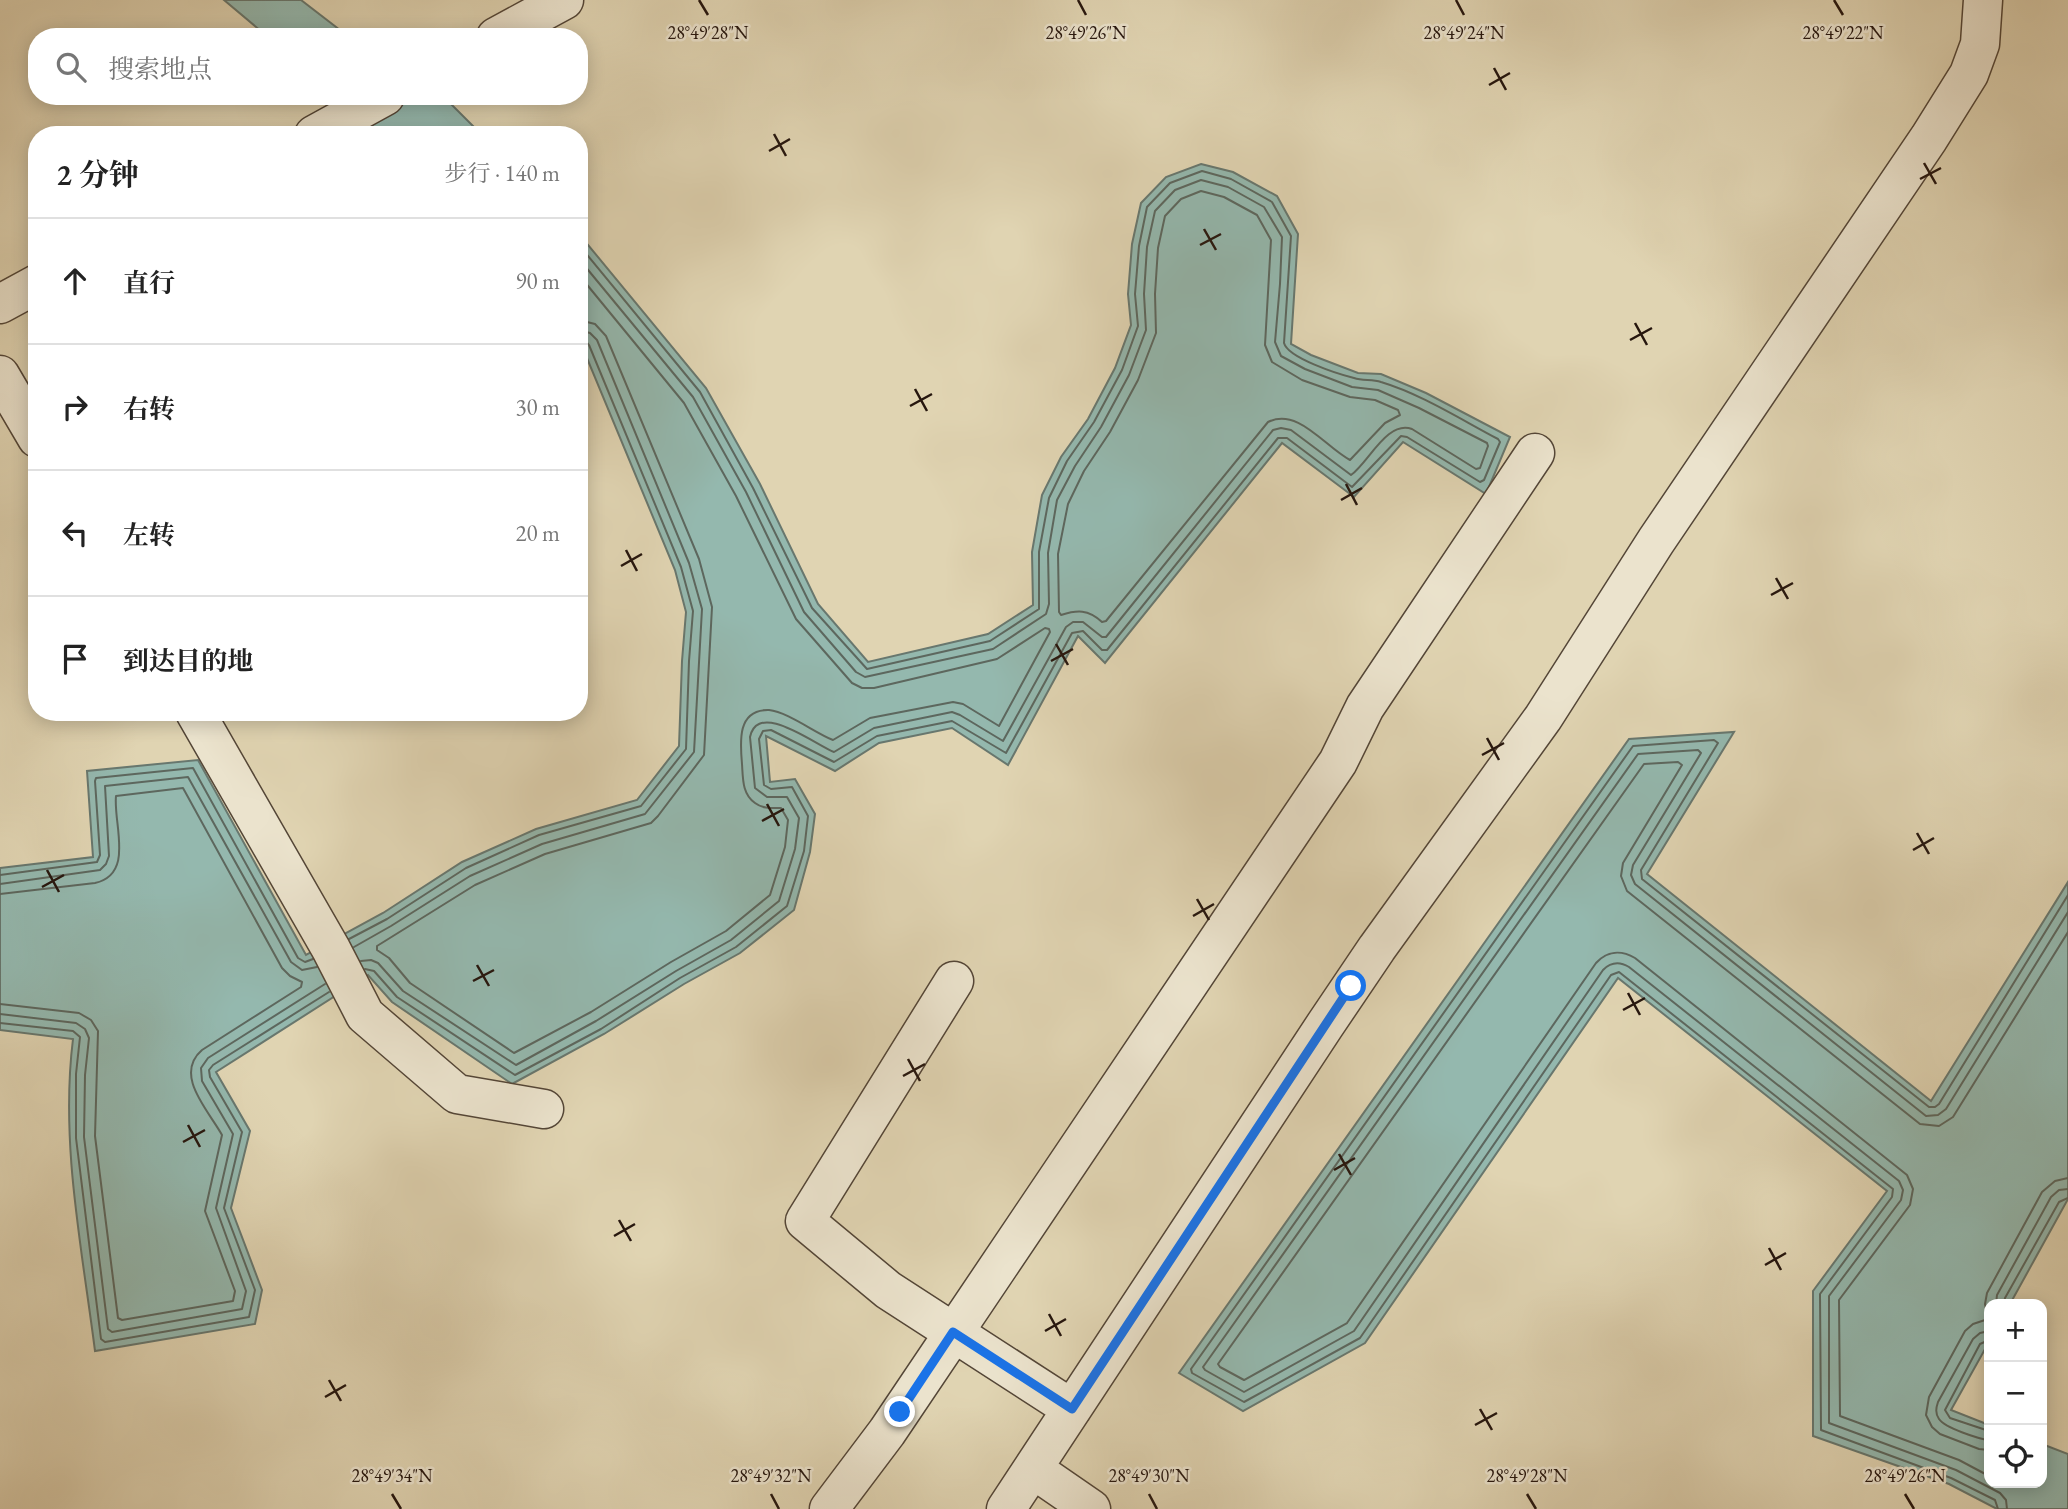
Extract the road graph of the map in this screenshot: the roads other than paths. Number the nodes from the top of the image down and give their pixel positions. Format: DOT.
graph roads {
  1 [pos="564,0"];
  2 [pos="1983,0"];
  3 [pos="513,28"];
  4 [pos="369,105"];
  5 [pos="330,126"];
  6 [pos="28,289"];
  7 [pos="0,304"];
  8 [pos="0,374"];
  9 [pos="28,422"];
  10 [pos="1535,453"];
  11 [pos="199,721"];
  12 [pos="954,981"];
  13 [pos="544,1110"];
  14 [pos="953,1332"];
  15 [pos="1072,1409"];
  16 [pos="1033,1469"];
  17 [pos="830,1509"];
  18 [pos="1006,1509"];
  19 [pos="1091,1509"];
  1 -- 3 [label="street"];
  2 -- 15 [label="street"];
  4 -- 5 [label="street"];
  6 -- 7 [label="street"];
  8 -- 9 [label="street"];
  10 -- 14 [label="street"];
  11 -- 13 [label="street"];
  12 -- 14 [label="street"];
  14 -- 15 [label="street"];
  14 -- 17 [label="street"];
  15 -- 16 [label="street"];
  16 -- 18 [label="street"];
  16 -- 19 [label="street"];
}
